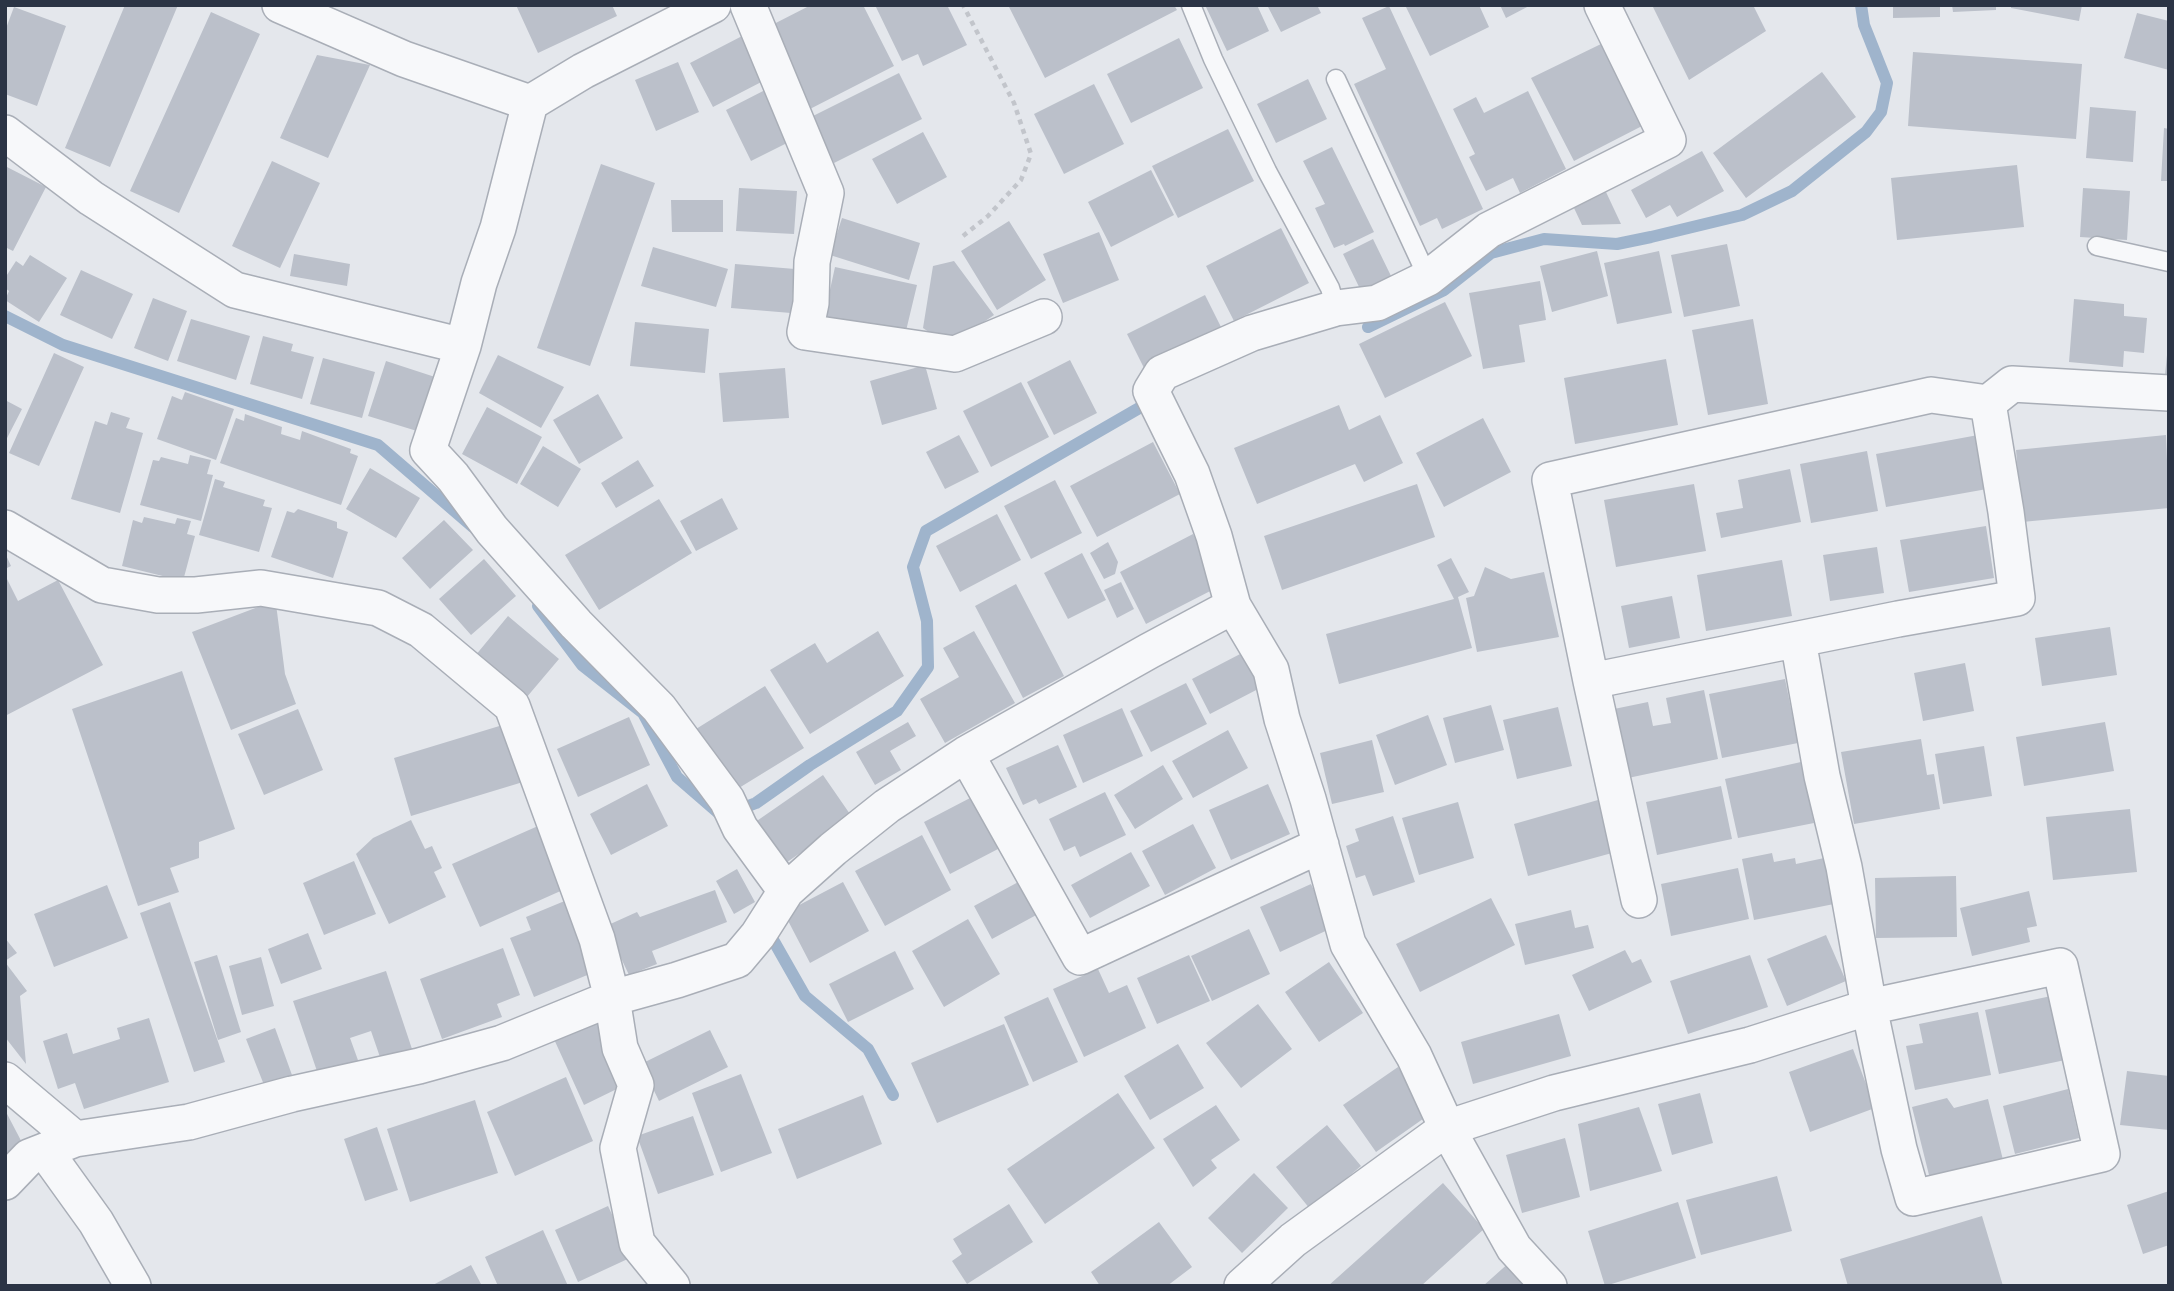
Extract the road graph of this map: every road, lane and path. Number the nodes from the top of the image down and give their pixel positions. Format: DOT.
graph roads {
  1 [pos="280,5"];
  2 [pos="713,5"];
  3 [pos="748,5"];
  4 [pos="963,5"];
  5 [pos="1191,5"];
  6 [pos="1602,5"];
  7 [pos="1336,79"];
  8 [pos="530,103"];
  9 [pos="5,133"];
  10 [pos="963,236"];
  11 [pos="2098,246"];
  12 [pos="2169,262"];
  13 [pos="1428,278"];
  14 [pos="1335,308"];
  15 [pos="1044,317"];
  16 [pos="463,346"];
  17 [pos="2169,393"];
  18 [pos="1988,403"];
  19 [pos="5,528"];
  20 [pos="1233,606"];
  21 [pos="1798,640"];
  22 [pos="1591,681"];
  23 [pos="966,754"];
  24 [pos="1321,845"];
  25 [pos="786,891"];
  26 [pos="1639,900"];
  27 [pos="612,998"];
  28 [pos="1869,1007"];
  29 [pos="5,1080"];
  30 [pos="1447,1128"];
  31 [pos="60,1145"];
  32 [pos="5,1182"];
  33 [pos="133,1286"];
  34 [pos="672,1286"];
  35 [pos="1242,1286"];
  36 [pos="1549,1286"];
  1 -- 8 [label="street"];
  2 -- 8 [label="street"];
  3 -- 15 [label="street"];
  4 -- 10 [label="path"];
  5 -- 14 [label="lane"];
  6 -- 13 [label="street"];
  7 -- 13 [label="lane"];
  8 -- 16 [label="street"];
  9 -- 16 [label="street"];
  11 -- 12 [label="lane"];
  13 -- 14 [label="street"];
  14 -- 20 [label="street"];
  16 -- 25 [label="street"];
  17 -- 18 [label="street"];
  18 -- 21 [label="street"];
  18 -- 22 [label="street"];
  19 -- 27 [label="street"];
  20 -- 23 [label="street"];
  20 -- 24 [label="street"];
  21 -- 22 [label="street"];
  21 -- 28 [label="street"];
  22 -- 26 [label="street"];
  23 -- 24 [label="street"];
  23 -- 25 [label="street"];
  24 -- 30 [label="street"];
  25 -- 27 [label="street"];
  27 -- 31 [label="street"];
  27 -- 34 [label="street"];
  28 -- 28 [label="street"];
  28 -- 30 [label="street"];
  29 -- 31 [label="street"];
  30 -- 35 [label="street"];
  30 -- 36 [label="street"];
  31 -- 32 [label="street"];
  31 -- 33 [label="street"];
}
